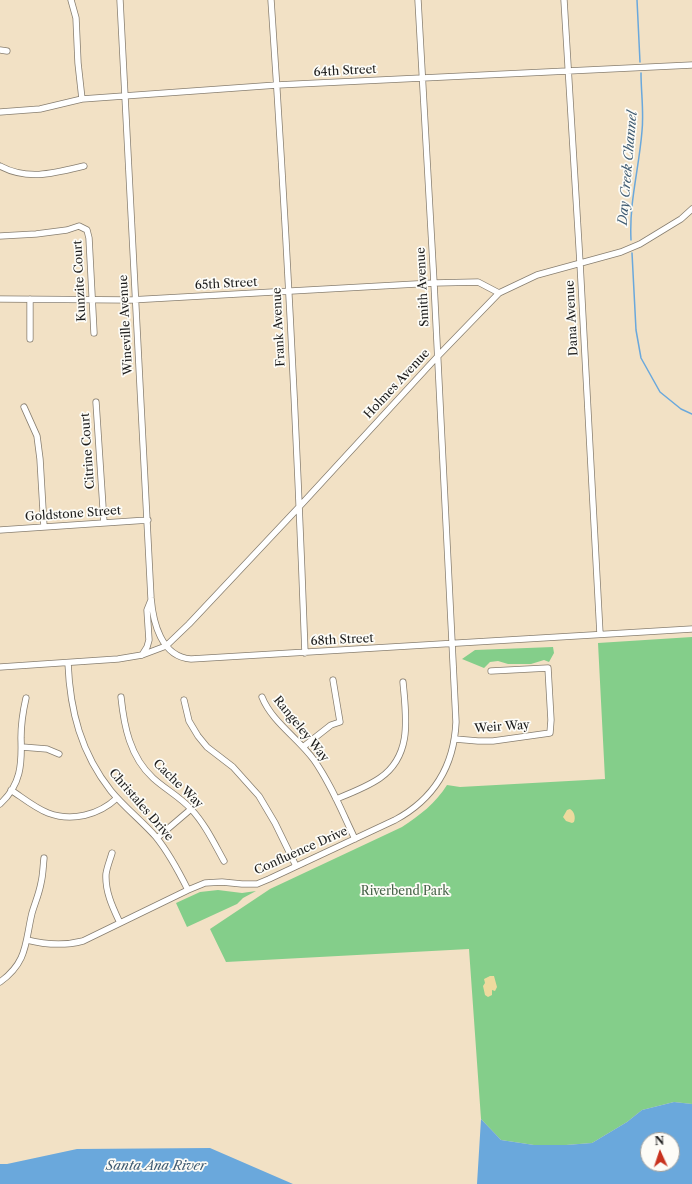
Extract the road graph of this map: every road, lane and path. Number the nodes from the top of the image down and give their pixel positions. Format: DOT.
graph roads {
  1 [pos="71,0"];
  2 [pos="120,0"];
  3 [pos="271,0"];
  4 [pos="418,0"];
  5 [pos="564,0"];
  6 [pos="0,50"];
  7 [pos="7,51"];
  8 [pos="692,65"];
  9 [pos="569,71"];
  10 [pos="422,79"];
  11 [pos="277,85"];
  12 [pos="124,96"];
  13 [pos="82,99"];
  14 [pos="0,112"];
  15 [pos="0,166"];
  16 [pos="84,166"];
  17 [pos="692,209"];
  18 [pos="0,236"];
  19 [pos="580,263"];
  20 [pos="434,283"];
  21 [pos="288,292"];
  22 [pos="499,293"];
  23 [pos="0,299"];
  24 [pos="30,299"];
  25 [pos="92,300"];
  26 [pos="135,300"];
  27 [pos="94,332"];
  28 [pos="30,339"];
  29 [pos="437,357"];
  30 [pos="96,402"];
  31 [pos="24,407"];
  32 [pos="299,507"];
  33 [pos="148,520"];
  34 [pos="104,523"];
  35 [pos="44,528"];
  36 [pos="0,530"];
  37 [pos="151,598"];
  38 [pos="692,629"];
  39 [pos="600,634"];
  40 [pos="452,644"];
  41 [pos="166,646"];
  42 [pos="305,653"];
  43 [pos="142,655"];
  44 [pos="68,663"];
  45 [pos="0,667"];
  46 [pos="491,671"];
  47 [pos="333,680"];
  48 [pos="402,682"];
  49 [pos="262,696"];
  50 [pos="121,697"];
  51 [pos="26,698"];
  52 [pos="184,700"];
  53 [pos="455,739"];
  54 [pos="22,747"];
  55 [pos="303,747"];
  56 [pos="58,754"];
  57 [pos="11,790"];
  58 [pos="117,798"];
  59 [pos="336,800"];
  60 [pos="0,804"];
  61 [pos="191,809"];
  62 [pos="157,838"];
  63 [pos="355,839"];
  64 [pos="112,853"];
  65 [pos="44,858"];
  66 [pos="224,861"];
  67 [pos="296,866"];
  68 [pos="188,890"];
  69 [pos="120,923"];
  70 [pos="27,940"];
  71 [pos="0,982"];
  1 -- 13 [label="street"];
  2 -- 12 [label="street, Wineville Avenue"];
  3 -- 11 [label="street, Frank Avenue"];
  4 -- 10 [label="street, Smith Avenue"];
  5 -- 9 [label="street, Dana Avenue"];
  6 -- 7 [label="street"];
  8 -- 9 [label="street, 64th Street"];
  9 -- 10 [label="street, 64th Street"];
  9 -- 19 [label="street, Dana Avenue"];
  10 -- 11 [label="street, 64th Street"];
  10 -- 20 [label="street, Smith Avenue"];
  11 -- 12 [label="street, 64th Street"];
  11 -- 21 [label="street, Frank Avenue"];
  12 -- 13 [label="street, 64th Street"];
  12 -- 26 [label="street, Wineville Avenue"];
  13 -- 14 [label="street, 64th Street"];
  15 -- 16 [label="street"];
  17 -- 19 [label="street, Holmes Avenue"];
  18 -- 25 [label="street, Kunzite Court"];
  19 -- 22 [label="street, Holmes Avenue"];
  19 -- 39 [label="street, Dana Avenue"];
  20 -- 21 [label="street, 65th Street"];
  20 -- 22 [label="street, 65th Street"];
  20 -- 29 [label="street, Smith Avenue"];
  21 -- 26 [label="street, 65th Street"];
  21 -- 32 [label="street, Frank Avenue"];
  22 -- 29 [label="street, Holmes Avenue"];
  23 -- 24 [label="street, 65th Street"];
  24 -- 25 [label="street, 65th Street"];
  24 -- 28 [label="street"];
  25 -- 26 [label="street, 65th Street"];
  25 -- 27 [label="street, Kunzite Court"];
  26 -- 33 [label="street, Wineville Avenue"];
  29 -- 32 [label="street, Holmes Avenue"];
  29 -- 40 [label="street, Smith Avenue"];
  30 -- 34 [label="street, Citrine Court"];
  31 -- 35 [label="street"];
  32 -- 41 [label="street, Holmes Avenue"];
  32 -- 42 [label="street, Frank Avenue"];
  33 -- 34 [label="street, Goldstone Street"];
  33 -- 37 [label="street, Wineville Avenue"];
  34 -- 35 [label="street, Goldstone Street"];
  35 -- 36 [label="street, Goldstone Street"];
  37 -- 41 [label="street, Wineville Avenue"];
  37 -- 43 [label="street"];
  38 -- 39 [label="street, 68th Street"];
  39 -- 40 [label="street, 68th Street"];
  40 -- 42 [label="street, 68th Street"];
  40 -- 53 [label="street, Confluence Drive"];
  41 -- 42 [label="street, 68th Street"];
  41 -- 43 [label="street"];
  43 -- 44 [label="street"];
  44 -- 45 [label="street"];
  44 -- 58 [label="street, Christales Drive"];
  46 -- 53 [label="street, Weir Way"];
  47 -- 55 [label="street"];
  48 -- 59 [label="street"];
  49 -- 55 [label="street, Rangeley Way"];
  50 -- 61 [label="street, Cache Way"];
  51 -- 54 [label="street"];
  52 -- 67 [label="street"];
  53 -- 63 [label="street, Confluence Drive"];
  54 -- 56 [label="street"];
  54 -- 57 [label="street"];
  55 -- 59 [label="street, Rangeley Way"];
  57 -- 58 [label="street"];
  57 -- 60 [label="street"];
  58 -- 62 [label="street, Christales Drive"];
  59 -- 63 [label="street, Rangeley Way"];
  61 -- 62 [label="street"];
  61 -- 66 [label="street, Cache Way"];
  62 -- 68 [label="street, Christales Drive"];
  63 -- 67 [label="street, Confluence Drive"];
  64 -- 69 [label="street"];
  65 -- 70 [label="street"];
  67 -- 68 [label="street, Confluence Drive"];
  68 -- 69 [label="street, Confluence Drive"];
  69 -- 70 [label="street, Confluence Drive"];
  70 -- 71 [label="street"];
}
